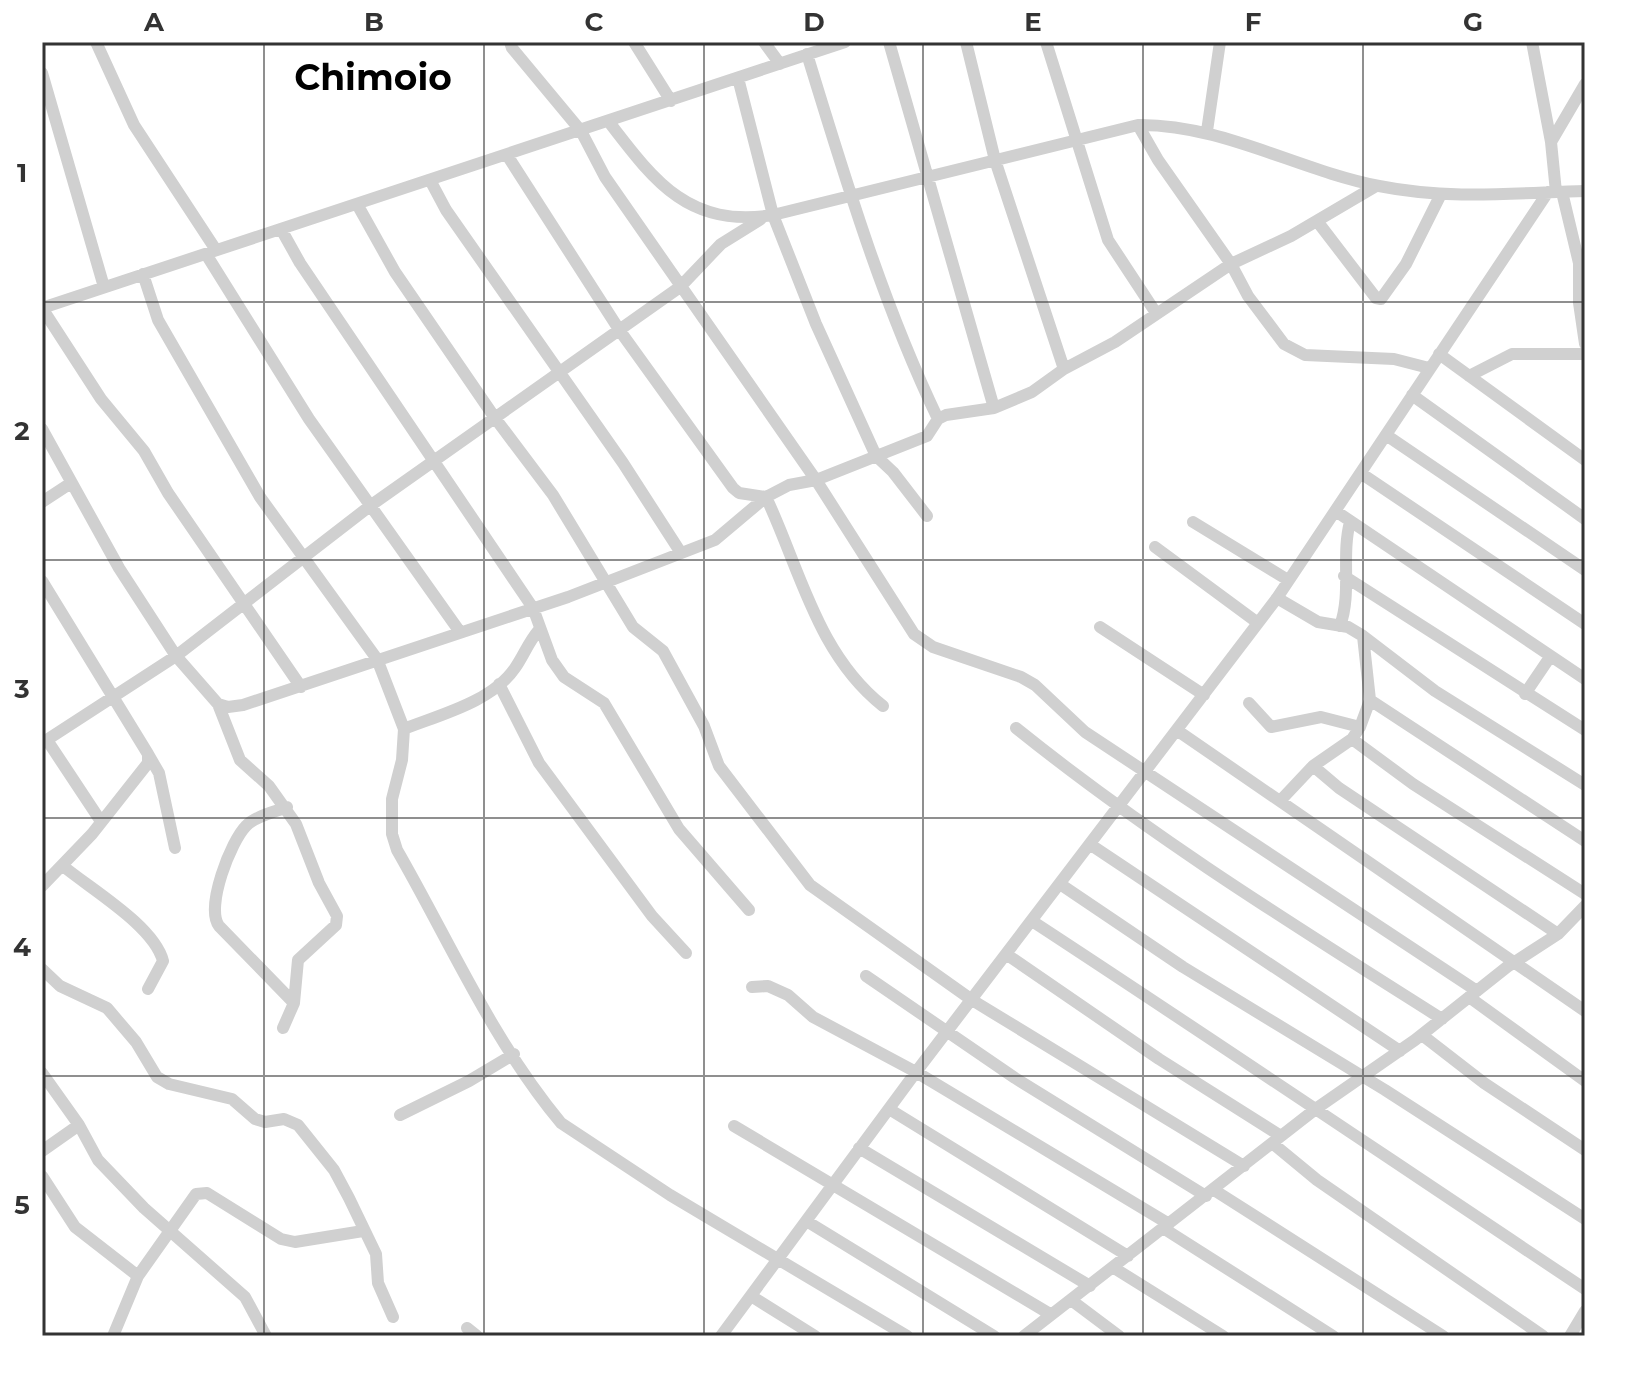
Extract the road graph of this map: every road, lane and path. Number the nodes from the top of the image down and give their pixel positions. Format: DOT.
graph roads {
  1 [pos="96,42"];
  2 [pos="510,42"];
  3 [pos="634,42"];
  4 [pos="764,42"];
  5 [pos="845,42"];
  6 [pos="889,42"];
  7 [pos="966,42"];
  8 [pos="1046,42"];
  9 [pos="1220,42"];
  10 [pos="1532,42"];
  11 [pos="807,54"];
  12 [pos="780,64"];
  13 [pos="42,73"];
  14 [pos="738,78"];
  15 [pos="1585,84"];
  16 [pos="671,101"];
  17 [pos="609,122"];
  18 [pos="1138,125"];
  19 [pos="581,131"];
  20 [pos="1207,131"];
  21 [pos="1075,137"];
  22 [pos="1551,142"];
  23 [pos="507,155"];
  24 [pos="995,160"];
  25 [pos="925,176"];
  26 [pos="430,180"];
  27 [pos="1376,186"];
  28 [pos="1585,191"];
  29 [pos="1555,192"];
  30 [pos="851,196"];
  31 [pos="1440,196"];
  32 [pos="357,204"];
  33 [pos="719,216"];
  34 [pos="768,216"];
  35 [pos="1317,221"];
  36 [pos="281,229"];
  37 [pos="721,244"];
  38 [pos="211,252"];
  39 [pos="1231,264"];
  40 [pos="1582,267"];
  41 [pos="143,274"];
  42 [pos="104,287"];
  43 [pos="680,287"];
  44 [pos="42,308"];
  45 [pos="1156,313"];
  46 [pos="620,331"];
  47 [pos="1585,344"];
  48 [pos="1439,354"];
  49 [pos="1585,354"];
  50 [pos="1429,368"];
  51 [pos="1064,369"];
  52 [pos="560,371"];
  53 [pos="1469,376"];
  54 [pos="1412,395"];
  55 [pos="994,408"];
  56 [pos="495,418"];
  57 [pos="938,419"];
  58 [pos="42,429"];
  59 [pos="1386,435"];
  60 [pos="876,456"];
  61 [pos="1585,460"];
  62 [pos="434,461"];
  63 [pos="1362,474"];
  64 [pos="816,480"];
  65 [pos="71,483"];
  66 [pos="766,497"];
  67 [pos="42,502"];
  68 [pos="370,506"];
  69 [pos="1337,512"];
  70 [pos="927,516"];
  71 [pos="1585,519"];
  72 [pos="1193,522"];
  73 [pos="1350,522"];
  74 [pos="1155,547"];
  75 [pos="681,553"];
  76 [pos="305,555"];
  77 [pos="1585,570"];
  78 [pos="1344,576"];
  79 [pos="1288,580"];
  80 [pos="42,581"];
  81 [pos="606,582"];
  82 [pos="1277,598"];
  83 [pos="244,604"];
  84 [pos="533,608"];
  85 [pos="1258,623"];
  86 [pos="1585,624"];
  87 [pos="1340,626"];
  88 [pos="1100,627"];
  89 [pos="538,631"];
  90 [pos="460,632"];
  91 [pos="1363,636"];
  92 [pos="176,656"];
  93 [pos="1550,657"];
  94 [pos="377,659"];
  95 [pos="1585,679"];
  96 [pos="499,684"];
  97 [pos="301,687"];
  98 [pos="1525,694"];
  99 [pos="1204,695"];
  100 [pos="112,698"];
  101 [pos="1370,700"];
  102 [pos="1249,703"];
  103 [pos="218,704"];
  104 [pos="883,706"];
  105 [pos="1360,727"];
  106 [pos="1016,728"];
  107 [pos="404,729"];
  108 [pos="1585,730"];
  109 [pos="1178,731"];
  110 [pos="1352,739"];
  111 [pos="44,741"];
  112 [pos="148,754"];
  113 [pos="1313,766"];
  114 [pos="1147,772"];
  115 [pos="1585,785"];
  116 [pos="1280,801"];
  117 [pos="1121,805"];
  118 [pos="287,807"];
  119 [pos="100,820"];
  120 [pos="1585,841"];
  121 [pos="1091,845"];
  122 [pos="175,848"];
  123 [pos="63,866"];
  124 [pos="1060,884"];
  125 [pos="42,886"];
  126 [pos="1585,894"];
  127 [pos="1585,906"];
  128 [pos="749,910"];
  129 [pos="1032,921"];
  130 [pos="1558,934"];
  131 [pos="686,953"];
  132 [pos="1006,954"];
  133 [pos="1517,961"];
  134 [pos="42,969"];
  135 [pos="866,976"];
  136 [pos="752,987"];
  137 [pos="148,989"];
  138 [pos="1473,994"];
  139 [pos="972,1000"];
  140 [pos="294,1003"];
  141 [pos="1585,1011"];
  142 [pos="1442,1019"];
  143 [pos="283,1028"];
  144 [pos="947,1032"];
  145 [pos="1422,1035"];
  146 [pos="1400,1051"];
  147 [pos="514,1054"];
  148 [pos="916,1072"];
  149 [pos="42,1073"];
  150 [pos="1363,1077"];
  151 [pos="1585,1081"];
  152 [pos="1317,1108"];
  153 [pos="889,1109"];
  154 [pos="400,1115"];
  155 [pos="79,1125"];
  156 [pos="734,1126"];
  157 [pos="1277,1139"];
  158 [pos="859,1148"];
  159 [pos="1585,1150"];
  160 [pos="42,1151"];
  161 [pos="1244,1166"];
  162 [pos="42,1176"];
  163 [pos="835,1184"];
  164 [pos="1210,1193"];
  165 [pos="1585,1219"];
  166 [pos="808,1222"];
  167 [pos="1166,1226"];
  168 [pos="363,1231"];
  169 [pos="170,1232"];
  170 [pos="1128,1256"];
  171 [pos="779,1260"];
  172 [pos="1114,1268"];
  173 [pos="138,1276"];
  174 [pos="1090,1286"];
  175 [pos="1585,1289"];
  176 [pos="751,1296"];
  177 [pos="1071,1300"];
  178 [pos="1585,1311"];
  179 [pos="1050,1314"];
  180 [pos="393,1317"];
  181 [pos="725,1335"];
  182 [pos="113,1336"];
  183 [pos="266,1336"];
  184 [pos="815,1336"];
  185 [pos="907,1336"];
  186 [pos="994,1336"];
  187 [pos="1024,1336"];
  188 [pos="1119,1336"];
  189 [pos="1223,1336"];
  190 [pos="1333,1336"];
  191 [pos="1443,1336"];
  192 [pos="1543,1336"];
  193 [pos="1570,1336"];
  1 -- 38 [label="street"];
  2 -- 19 [label="street"];
  3 -- 16 [label="street"];
  4 -- 12 [label="street"];
  5 -- 11 [label="street"];
  6 -- 25 [label="street"];
  7 -- 24 [label="street"];
  8 -- 21 [label="street"];
  9 -- 20 [label="street"];
  10 -- 22 [label="street"];
  11 -- 12 [label="street"];
  11 -- 30 [label="street"];
  12 -- 14 [label="street"];
  13 -- 42 [label="street"];
  14 -- 16 [label="street"];
  14 -- 34 [label="street"];
  15 -- 22 [label="street"];
  16 -- 17 [label="street"];
  17 -- 19 [label="street"];
  17 -- 33 [label="street"];
  18 -- 20 [label="street"];
  18 -- 21 [label="street"];
  18 -- 39 [label="street"];
  19 -- 23 [label="street"];
  19 -- 43 [label="street"];
  20 -- 27 [label="street"];
  21 -- 24 [label="street"];
  21 -- 45 [label="street"];
  22 -- 29 [label="street"];
  23 -- 26 [label="street"];
  23 -- 46 [label="street"];
  24 -- 25 [label="street"];
  24 -- 51 [label="street"];
  25 -- 30 [label="street"];
  25 -- 55 [label="street"];
  26 -- 32 [label="street"];
  26 -- 52 [label="street"];
  27 -- 31 [label="street"];
  27 -- 35 [label="street"];
  28 -- 29 [label="street"];
  29 -- 31 [label="street"];
  29 -- 40 [label="street"];
  29 -- 48 [label="street"];
  30 -- 34 [label="street"];
  30 -- 57 [label="street"];
  31 -- 35 [label="street"];
  32 -- 36 [label="street"];
  32 -- 56 [label="street"];
  33 -- 34 [label="street"];
  33 -- 37 [label="street"];
  34 -- 37 [label="street"];
  34 -- 60 [label="street"];
  35 -- 39 [label="street"];
  36 -- 38 [label="street"];
  36 -- 62 [label="street"];
  37 -- 43 [label="street"];
  38 -- 41 [label="street"];
  38 -- 68 [label="street"];
  39 -- 45 [label="street"];
  39 -- 50 [label="street"];
  40 -- 47 [label="street"];
  41 -- 42 [label="street"];
  41 -- 76 [label="street"];
  42 -- 44 [label="street"];
  43 -- 46 [label="street"];
  43 -- 64 [label="street"];
  44 -- 83 [label="street"];
  45 -- 51 [label="street"];
  46 -- 52 [label="street"];
  46 -- 66 [label="street"];
  48 -- 50 [label="street"];
  48 -- 53 [label="street"];
  49 -- 53 [label="street"];
  50 -- 54 [label="street"];
  51 -- 55 [label="street"];
  52 -- 56 [label="street"];
  52 -- 75 [label="street"];
  53 -- 61 [label="street"];
  54 -- 59 [label="street"];
  54 -- 71 [label="street"];
  55 -- 57 [label="street"];
  56 -- 62 [label="street"];
  56 -- 81 [label="street"];
  57 -- 60 [label="street"];
  58 -- 65 [label="street"];
  59 -- 63 [label="street"];
  59 -- 77 [label="street"];
  60 -- 64 [label="street"];
  60 -- 70 [label="street"];
  62 -- 68 [label="street"];
  62 -- 84 [label="street"];
  63 -- 69 [label="street"];
  63 -- 86 [label="street"];
  64 -- 66 [label="street"];
  64 -- 114 [label="street"];
  65 -- 67 [label="street"];
  65 -- 92 [label="street"];
  66 -- 75 [label="street"];
  66 -- 104 [label="street"];
  68 -- 76 [label="street"];
  68 -- 90 [label="street"];
  69 -- 73 [label="street"];
  69 -- 79 [label="street"];
  72 -- 79 [label="street"];
  73 -- 78 [label="street"];
  73 -- 93 [label="street"];
  74 -- 85 [label="street"];
  75 -- 81 [label="street"];
  76 -- 83 [label="street"];
  76 -- 94 [label="street"];
  78 -- 87 [label="street"];
  78 -- 98 [label="street"];
  79 -- 82 [label="street"];
  80 -- 100 [label="street"];
  81 -- 84 [label="street"];
  81 -- 139 [label="street"];
  82 -- 85 [label="street"];
  82 -- 87 [label="street"];
  83 -- 92 [label="street"];
  83 -- 97 [label="street"];
  84 -- 89 [label="street"];
  84 -- 90 [label="street"];
  85 -- 99 [label="street"];
  87 -- 91 [label="street"];
  88 -- 99 [label="street"];
  89 -- 96 [label="street"];
  89 -- 128 [label="street"];
  90 -- 94 [label="street"];
  91 -- 101 [label="street"];
  91 -- 115 [label="street"];
  92 -- 100 [label="street"];
  92 -- 103 [label="street"];
  93 -- 95 [label="street"];
  93 -- 98 [label="street"];
  94 -- 97 [label="street"];
  94 -- 107 [label="street"];
  96 -- 107 [label="street"];
  96 -- 131 [label="street"];
  97 -- 103 [label="street"];
  98 -- 108 [label="street"];
  99 -- 109 [label="street"];
  100 -- 111 [label="street"];
  100 -- 112 [label="street"];
  101 -- 105 [label="street"];
  101 -- 120 [label="street"];
  102 -- 105 [label="street"];
  103 -- 118 [label="street"];
  105 -- 110 [label="street"];
  106 -- 117 [label="street"];
  107 -- 147 [label="street"];
  109 -- 114 [label="street"];
  109 -- 116 [label="street"];
  110 -- 113 [label="street"];
  110 -- 126 [label="street"];
  111 -- 119 [label="street"];
  112 -- 119 [label="street"];
  112 -- 122 [label="street"];
  113 -- 116 [label="street"];
  113 -- 130 [label="street"];
  114 -- 117 [label="street"];
  114 -- 138 [label="street"];
  116 -- 133 [label="street"];
  117 -- 121 [label="street"];
  117 -- 142 [label="street"];
  118 -- 140 [label="street"];
  118 -- 140 [label="street"];
  119 -- 123 [label="street"];
  121 -- 124 [label="street"];
  121 -- 146 [label="street"];
  123 -- 125 [label="street"];
  123 -- 137 [label="street"];
  124 -- 129 [label="street"];
  124 -- 150 [label="street"];
  127 -- 130 [label="street"];
  129 -- 132 [label="street"];
  129 -- 152 [label="street"];
  130 -- 133 [label="street"];
  132 -- 139 [label="street"];
  132 -- 157 [label="street"];
  133 -- 138 [label="street"];
  133 -- 141 [label="street"];
  134 -- 168 [label="street"];
  135 -- 144 [label="street"];
  136 -- 148 [label="street"];
  138 -- 142 [label="street"];
  138 -- 151 [label="street"];
  139 -- 144 [label="street"];
  139 -- 161 [label="street"];
  140 -- 143 [label="street"];
  142 -- 145 [label="street"];
  144 -- 148 [label="street"];
  144 -- 164 [label="street"];
  145 -- 146 [label="street"];
  145 -- 159 [label="street"];
  146 -- 150 [label="street"];
  147 -- 154 [label="street"];
  147 -- 171 [label="street"];
  148 -- 153 [label="street"];
  148 -- 167 [label="street"];
  149 -- 155 [label="street"];
  150 -- 152 [label="street"];
  150 -- 165 [label="street"];
  152 -- 157 [label="street"];
  152 -- 175 [label="street"];
  153 -- 158 [label="street"];
  153 -- 170 [label="street"];
  155 -- 160 [label="street"];
  155 -- 169 [label="street"];
  156 -- 163 [label="street"];
  157 -- 161 [label="street"];
  157 -- 192 [label="street"];
  158 -- 163 [label="street"];
  158 -- 174 [label="street"];
  161 -- 164 [label="street"];
  162 -- 173 [label="street"];
  163 -- 166 [label="street"];
  163 -- 179 [label="street"];
  164 -- 167 [label="street"];
  164 -- 191 [label="street"];
  166 -- 171 [label="street"];
  166 -- 186 [label="street"];
  167 -- 170 [label="street"];
  167 -- 190 [label="street"];
  168 -- 169 [label="street"];
  168 -- 180 [label="street"];
  169 -- 173 [label="street"];
  169 -- 183 [label="street"];
  170 -- 172 [label="street"];
  171 -- 176 [label="street"];
  171 -- 185 [label="street"];
  172 -- 174 [label="street"];
  172 -- 189 [label="street"];
  173 -- 182 [label="street"];
  174 -- 177 [label="street"];
  176 -- 181 [label="street"];
  176 -- 184 [label="street"];
  177 -- 179 [label="street"];
  177 -- 188 [label="street"];
  178 -- 193 [label="street"];
  179 -- 187 [label="street"];
}
